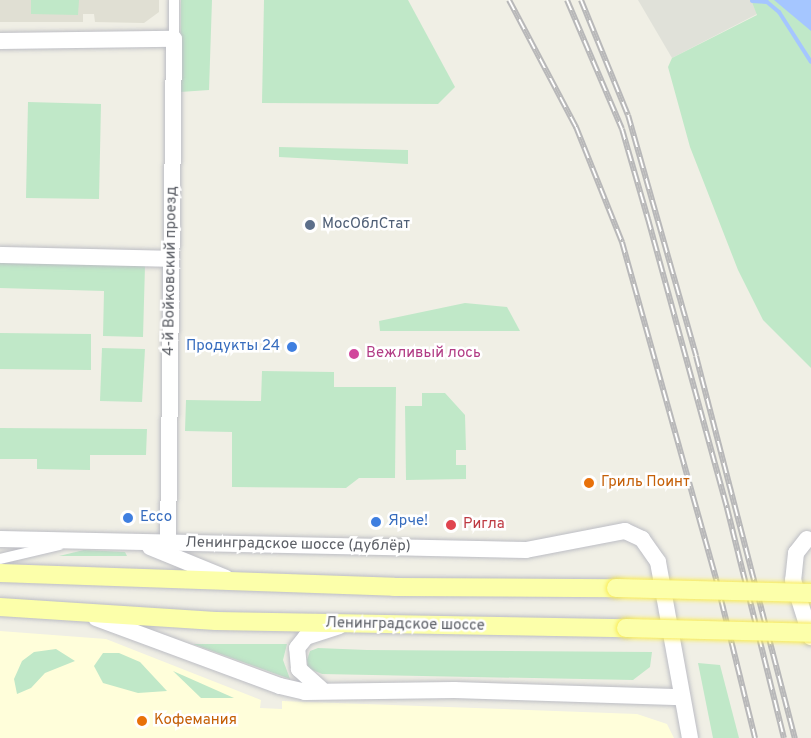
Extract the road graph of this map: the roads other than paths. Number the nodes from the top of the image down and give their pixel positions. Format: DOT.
graph roads {
  1 [pos="174,0"];
  2 [pos="174,39"];
  3 [pos="0,40"];
  4 [pos="0,255"];
  5 [pos="170,259"];
  6 [pos="0,539"];
  7 [pos="807,539"];
  8 [pos="79,540"];
  9 [pos="127,541"];
  10 [pos="168,542"];
  11 [pos="197,543"];
  12 [pos="0,559"];
  13 [pos="194,566"];
  14 [pos="0,573"];
  15 [pos="241,583"];
  16 [pos="811,593"];
  17 [pos="0,607"];
  18 [pos="64,610"];
  19 [pos="343,625"];
  20 [pos="811,635"];
  21 [pos="321,689"];
  22 [pos="682,697"];
  23 [pos="690,738"];
  1 -- 2 [label="street, 4-й Войковский проезд"];
  2 -- 3 [label="street"];
  2 -- 5 [label="street, 4-й Войковский проезд"];
  4 -- 5 [label="street"];
  5 -- 10 [label="street, 4-й Войковский проезд"];
  6 -- 8 [label="street, Ленинградское шоссе (дублёр)"];
  7 -- 20 [label="street"];
  8 -- 9 [label="street, Ленинградское шоссе (дублёр)"];
  8 -- 12 [label="street"];
  9 -- 10 [label="street, Ленинградское шоссе (дублёр)"];
  9 -- 13 [label="street"];
  10 -- 11 [label="street, Ленинградское шоссе (дублёр)"];
  11 -- 13 [label="street"];
  11 -- 22 [label="street, Ленинградское шоссе (дублёр)"];
  13 -- 15 [label="street"];
  14 -- 15 [label="main road"];
  15 -- 16 [label="main road, bridge"];
  17 -- 18 [label="main road, Ленинградское шоссе"];
  18 -- 19 [label="main road, Ленинградское шоссе"];
  18 -- 21 [label="street"];
  19 -- 20 [label="main road, Ленинградское шоссе, bridge"];
  19 -- 21 [label="street"];
  21 -- 22 [label="street"];
  22 -- 23 [label="street, Ленинградское шоссе (дублёр)"];
}
